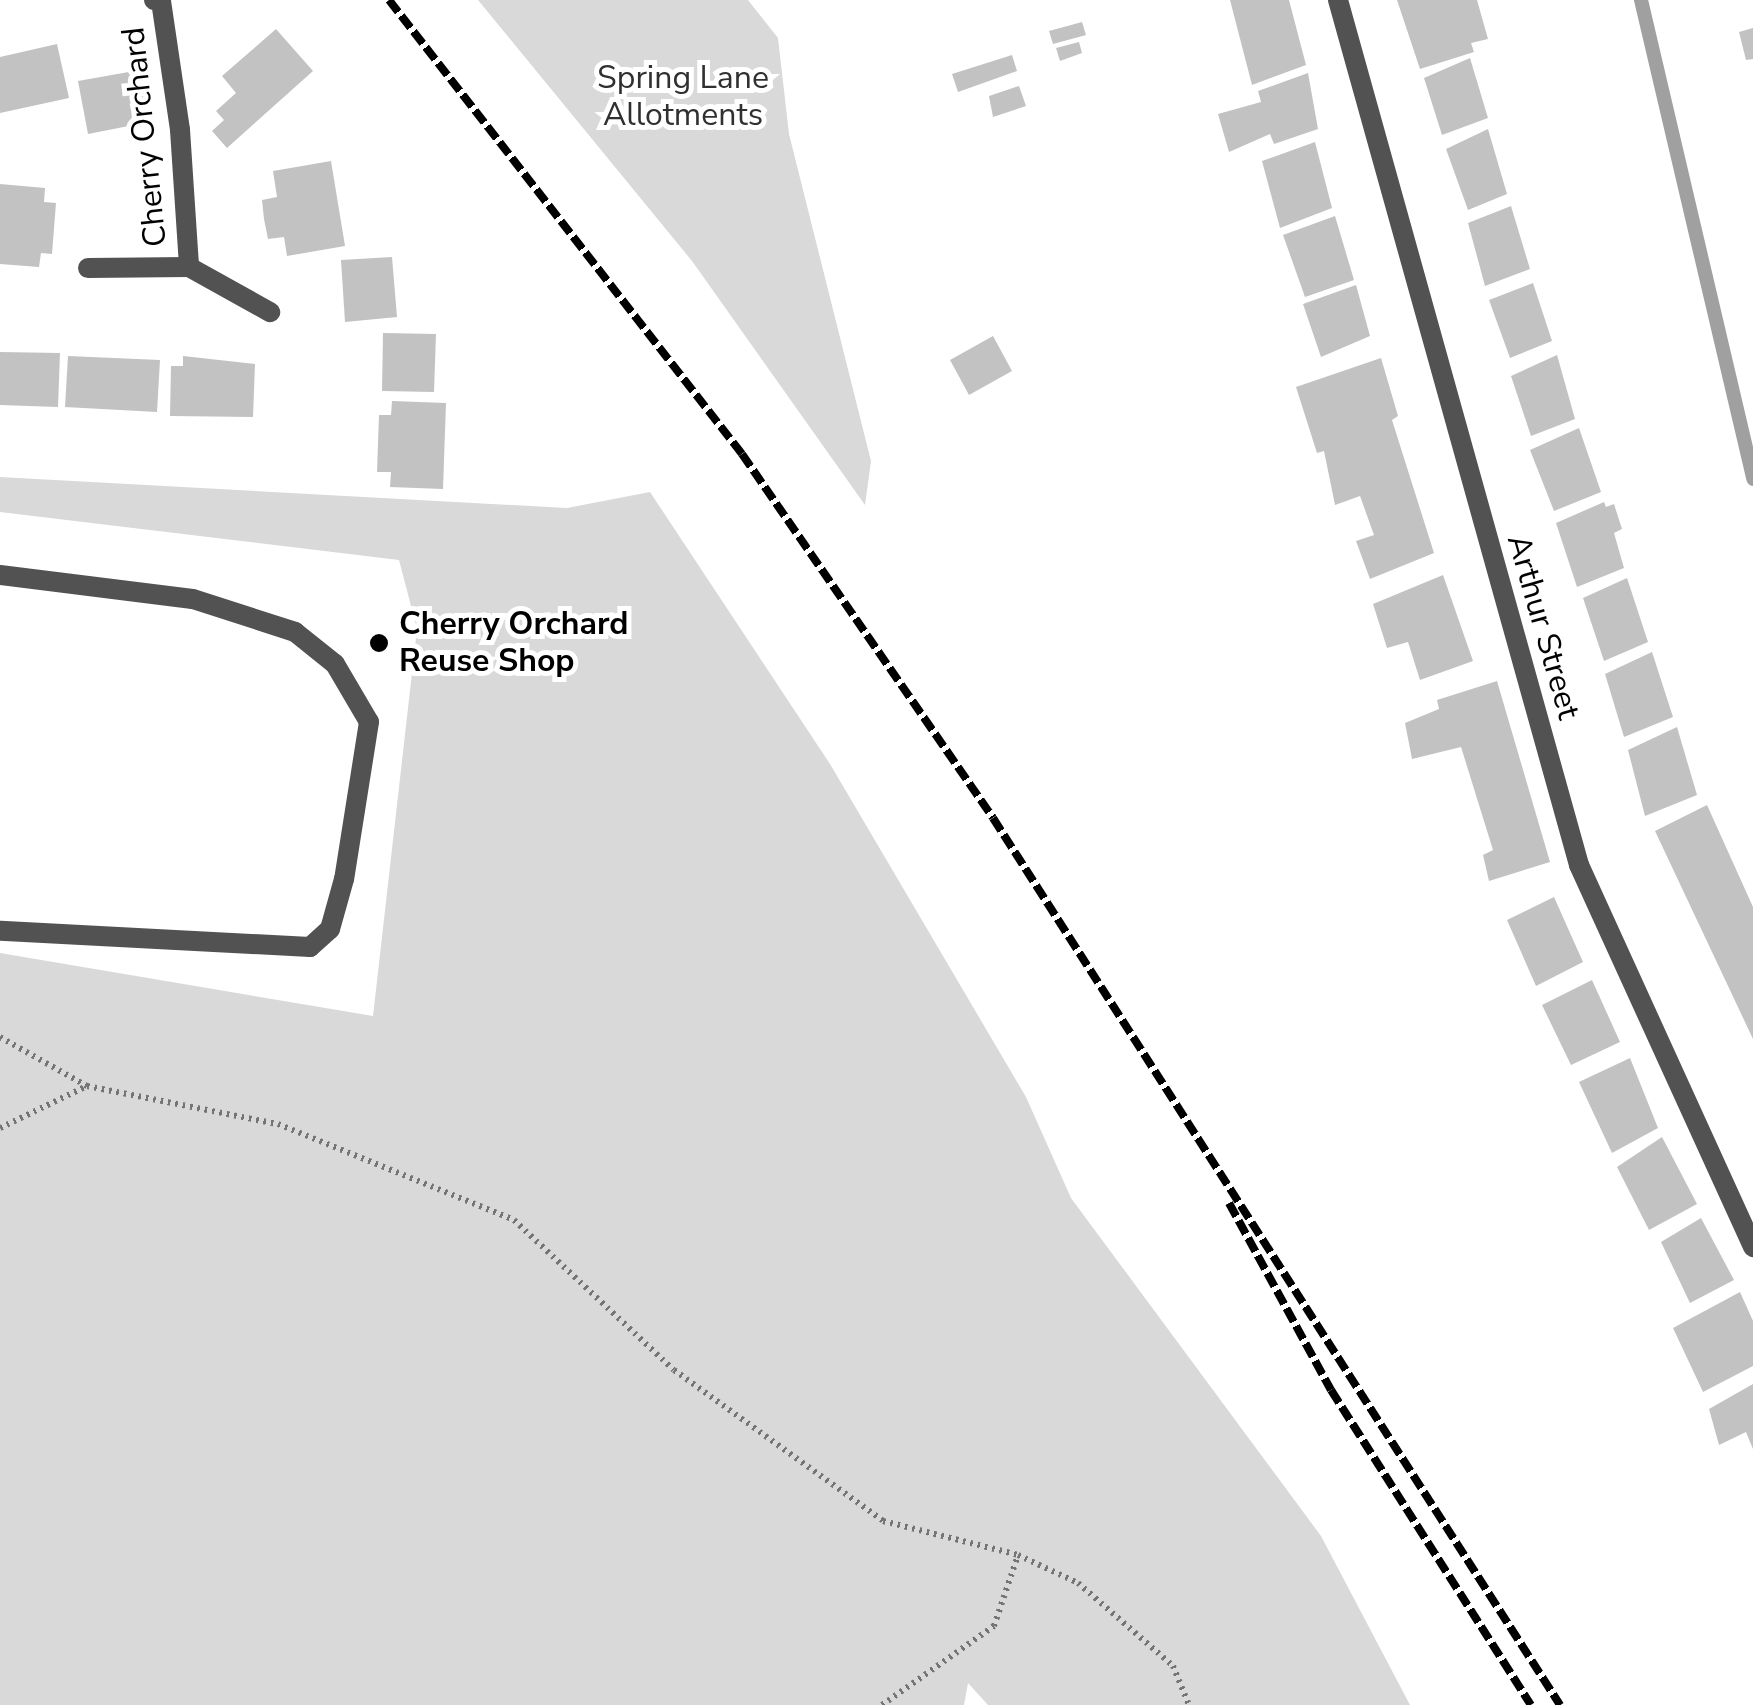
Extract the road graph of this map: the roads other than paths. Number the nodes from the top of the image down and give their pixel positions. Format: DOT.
graph roads {
  1 [pos="160,0"];
  2 [pos="1338,0"];
  3 [pos="189,267"];
  4 [pos="88,268"];
  5 [pos="270,312"];
  6 [pos="0,575"];
  7 [pos="0,930"];
  8 [pos="1753,1248"];
  1 -- 3 [label="street, Cherry Orchard"];
  2 -- 8 [label="street, Arthur Street"];
  3 -- 4 [label="street, Cherry Orchard"];
  3 -- 5 [label="street, Cherry Orchard"];
  6 -- 7 [label="street"];
}
